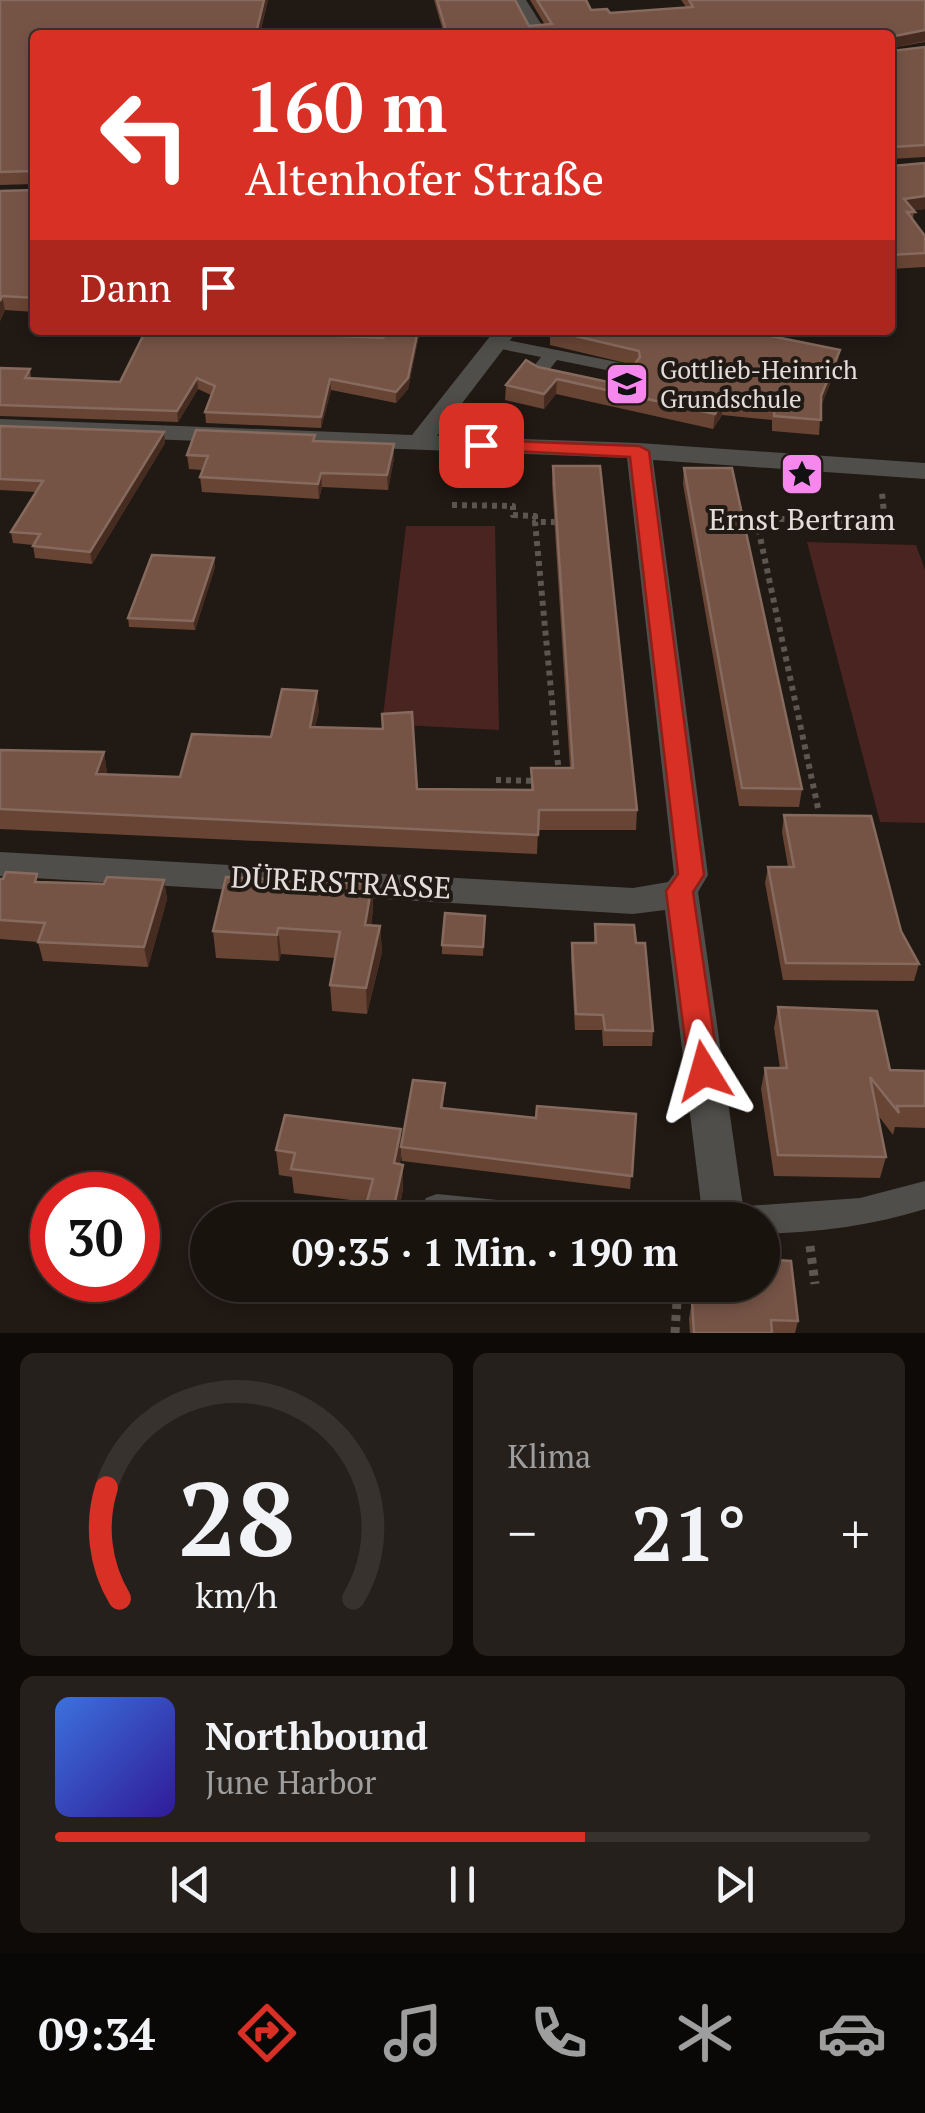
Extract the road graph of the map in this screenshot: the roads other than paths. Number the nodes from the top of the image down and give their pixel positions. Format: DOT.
graph roads {
  1 [pos="518,0"];
  2 [pos="537,30"];
  3 [pos="502,336"];
  4 [pos="553,354"];
  5 [pos="0,426"];
  6 [pos="418,443"];
  7 [pos="639,451"];
  8 [pos="925,471"];
  9 [pos="0,864"];
  10 [pos="680,891"];
  11 [pos="925,1194"];
  12 [pos="722,1202"];
  13 [pos="780,1219"];
  1 -- 2 [label="street"];
  3 -- 4 [label="lane"];
  3 -- 6 [label="street"];
  5 -- 6 [label="street"];
  6 -- 7 [label="street"];
  7 -- 8 [label="street"];
  7 -- 10 [label="street"];
  9 -- 10 [label="street, DÜRERSTRASSE"];
  10 -- 12 [label="street"];
  11 -- 13 [label="lane"];
}
